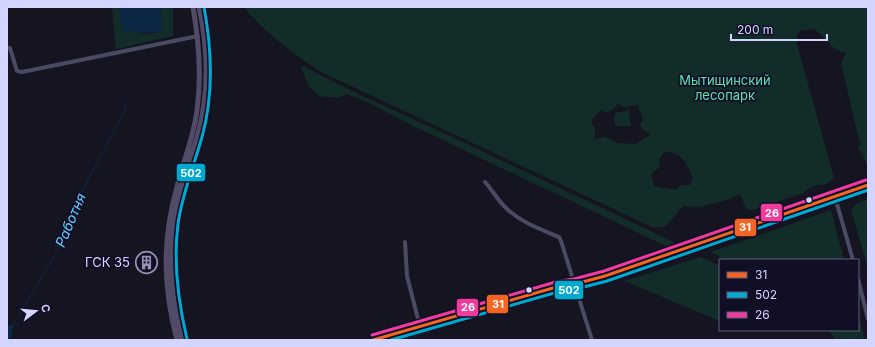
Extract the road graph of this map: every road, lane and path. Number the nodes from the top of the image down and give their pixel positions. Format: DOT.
graph roads {
  1 [pos="193,7"];
  2 [pos="199,7"];
  3 [pos="198,36"];
  4 [pos="7,48"];
  5 [pos="486,182"];
  6 [pos="868,185"];
  7 [pos="835,197"];
  8 [pos="405,242"];
  9 [pos="853,259"];
  10 [pos="859,283"];
  11 [pos="575,284"];
  12 [pos="868,319"];
  13 [pos="420,327"];
  14 [pos="177,340"];
  15 [pos="182,340"];
  16 [pos="373,340"];
  17 [pos="393,340"];
  18 [pos="592,340"];
  1 -- 3 [label="main road"];
  2 -- 15 [label="main road"];
  3 -- 4 [label="street"];
  3 -- 14 [label="main road"];
  5 -- 11 [label="street"];
  6 -- 7 [label="main road"];
  7 -- 9 [label="street"];
  7 -- 11 [label="main road"];
  8 -- 13 [label="street"];
  10 -- 12 [label="street"];
  11 -- 13 [label="main road"];
  11 -- 17 [label="main road"];
  11 -- 18 [label="street"];
  13 -- 16 [label="main road"];
}
